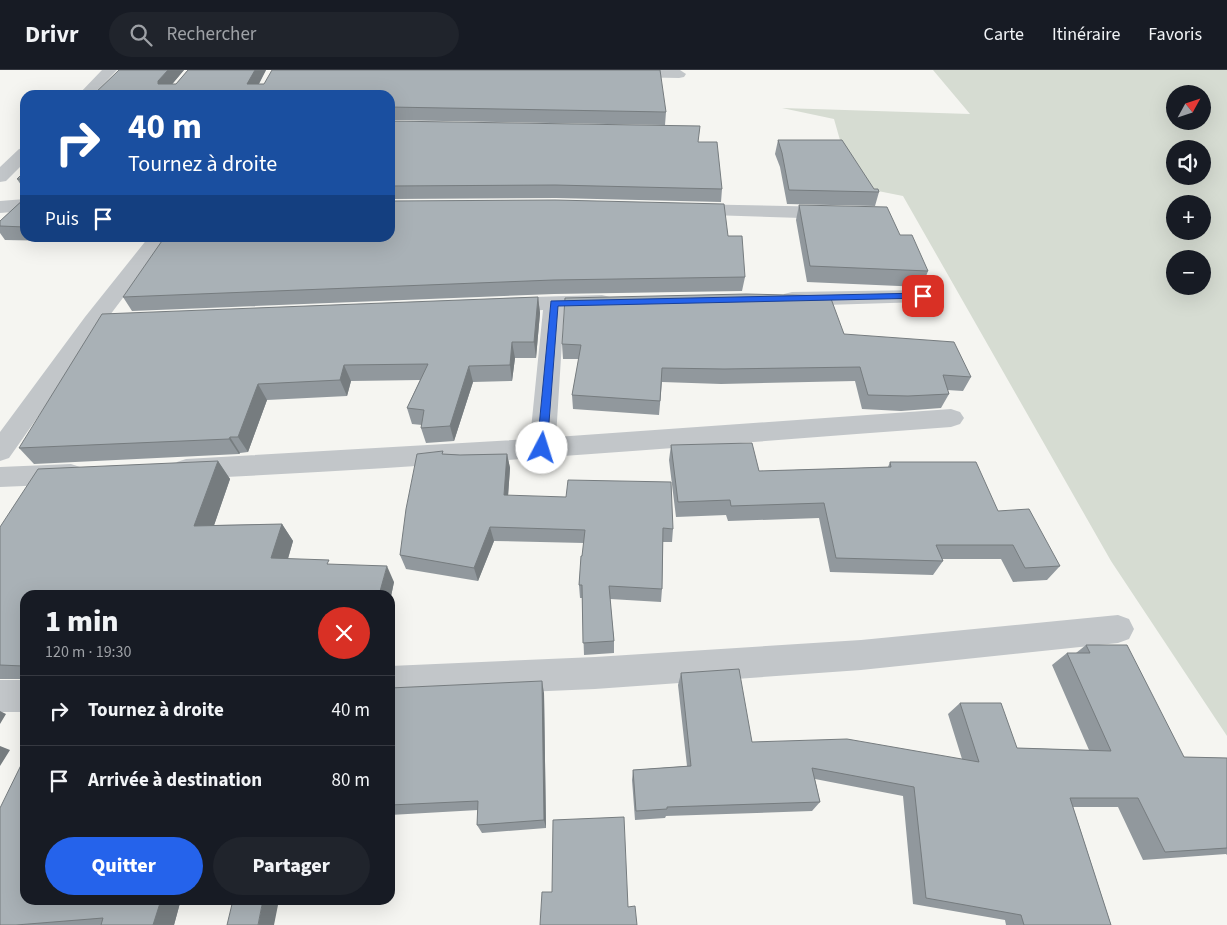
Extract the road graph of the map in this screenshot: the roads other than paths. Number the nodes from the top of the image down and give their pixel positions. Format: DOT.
graph roads {
  1 [pos="110,70"];
  2 [pos="613,72"];
  3 [pos="679,74"];
  4 [pos="89,90"];
  5 [pos="20,158"];
  6 [pos="0,177"];
  7 [pos="20,205"];
  8 [pos="0,207"];
  9 [pos="672,209"];
  10 [pos="854,213"];
  11 [pos="155,242"];
  12 [pos="923,296"];
  13 [pos="773,299"];
  14 [pos="624,302"];
  15 [pos="554,303"];
  16 [pos="484,306"];
  17 [pos="122,321"];
  18 [pos="94,322"];
  19 [pos="951,418"];
  20 [pos="542,448"];
  21 [pos="0,451"];
  22 [pos="165,470"];
  23 [pos="97,473"];
  24 [pos="0,477"];
  25 [pos="1118,629"];
  26 [pos="395,682"];
  27 [pos="0,696"];
  28 [pos="20,696"];
  1 -- 4 [label="street"];
  2 -- 3 [label="street"];
  5 -- 6 [label="street"];
  7 -- 8 [label="street"];
  9 -- 10 [label="street"];
  11 -- 18 [label="street"];
  12 -- 13 [label="street"];
  14 -- 15 [label="street"];
  15 -- 16 [label="street"];
  15 -- 20 [label="street"];
  17 -- 18 [label="street"];
  18 -- 21 [label="street"];
  19 -- 20 [label="street"];
  20 -- 22 [label="street"];
  23 -- 24 [label="street"];
  25 -- 26 [label="street"];
  27 -- 28 [label="street"];
}
